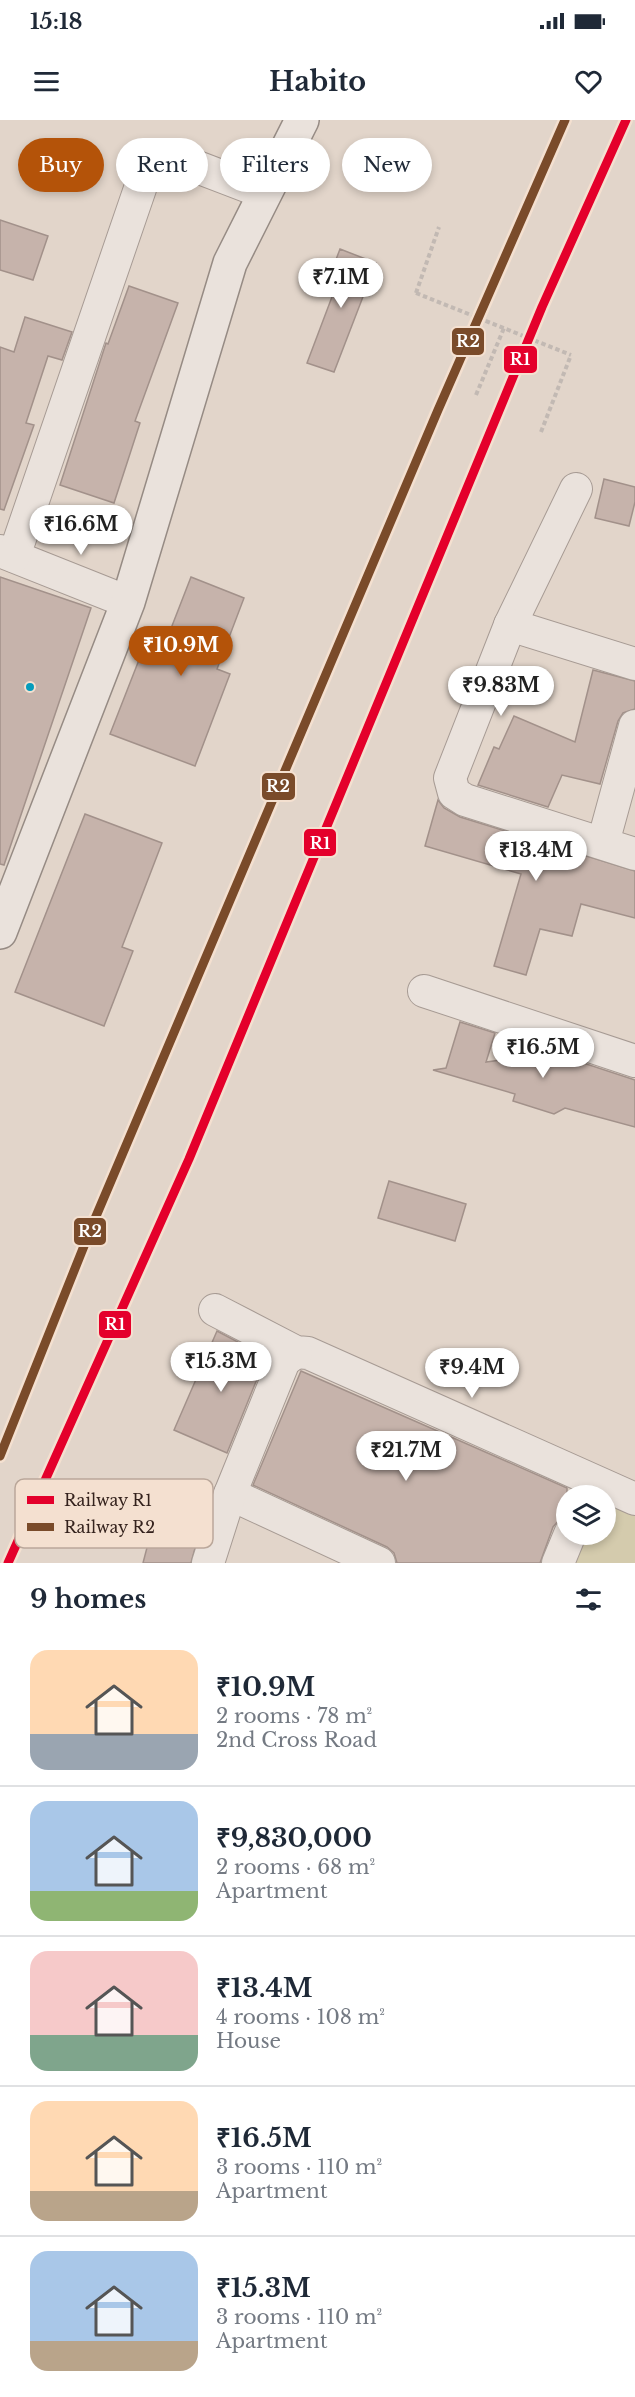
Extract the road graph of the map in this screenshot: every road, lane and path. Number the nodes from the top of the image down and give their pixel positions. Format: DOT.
graph roads {
  1 [pos="302,120"];
  2 [pos="265,193"];
  3 [pos="439,227"];
  4 [pos="504,328"];
  5 [pos="476,395"];
  6 [pos="541,432"];
  7 [pos="576,489"];
  8 [pos="7,553"];
  9 [pos="128,602"];
  10 [pos="510,625"];
  11 [pos="635,664"];
  12 [pos="635,726"];
  13 [pos="603,843"];
  14 [pos="635,854"];
  15 [pos="0,932"];
  16 [pos="424,991"];
  17 [pos="635,1061"];
  18 [pos="215,1310"];
  19 [pos="296,1352"];
  20 [pos="584,1485"];
  21 [pos="230,1494"];
  22 [pos="616,1494"];
  23 [pos="635,1499"];
  24 [pos="565,1545"];
  25 [pos="213,1547"];
  26 [pos="213,1548"];
  27 [pos="208,1563"];
  28 [pos="379,1563"];
  29 [pos="558,1563"];
  1 -- 2 [label="street"];
  2 -- 8 [label="street"];
  2 -- 9 [label="street"];
  3 -- 4 [label="path, bridge"];
  4 -- 5 [label="path"];
  4 -- 6 [label="path, bridge"];
  7 -- 10 [label="street"];
  8 -- 9 [label="street"];
  9 -- 15 [label="street"];
  10 -- 11 [label="street"];
  10 -- 13 [label="street"];
  12 -- 13 [label="street"];
  13 -- 14 [label="street"];
  16 -- 17 [label="street"];
  18 -- 19 [label="street"];
  19 -- 20 [label="street"];
  19 -- 21 [label="street"];
  21 -- 25 [label="street"];
  21 -- 28 [label="street"];
  22 -- 23 [label="street"];
  24 -- 29 [label="street"];
  26 -- 27 [label="street"];
}
